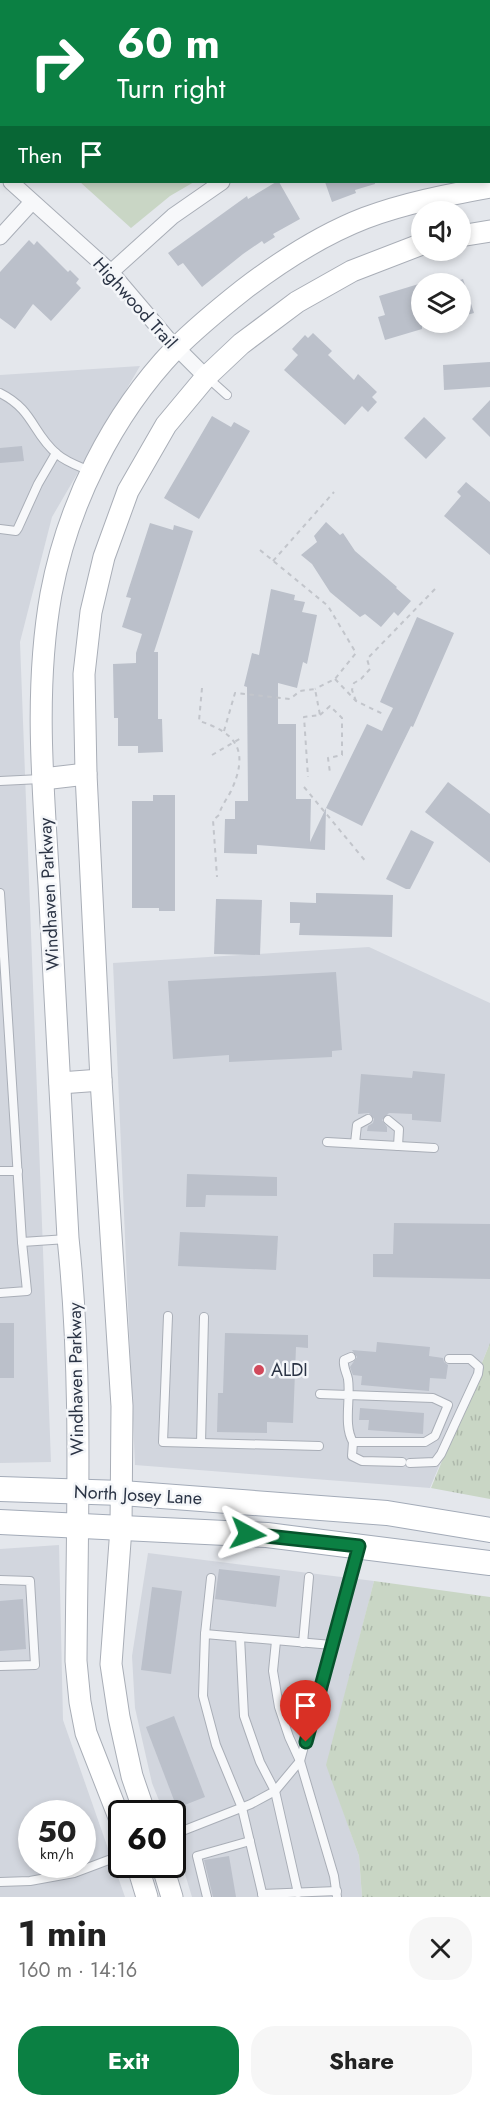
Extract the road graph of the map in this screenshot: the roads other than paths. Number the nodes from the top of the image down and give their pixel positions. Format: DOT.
graph roads {
  1 [pos="12,183"];
  2 [pos="221,183"];
  3 [pos="490,187"];
  4 [pos="32,202"];
  5 [pos="490,231"];
  6 [pos="471,234"];
  7 [pos="0,237"];
  8 [pos="411,248"];
  9 [pos="111,272"];
  10 [pos="176,348"];
  11 [pos="206,377"];
  12 [pos="0,393"];
  13 [pos="227,395"];
  14 [pos="56,453"];
  15 [pos="92,472"];
  16 [pos="0,529"];
  17 [pos="86,774"];
  18 [pos="43,779"];
  19 [pos="0,781"];
  20 [pos="0,893"];
  21 [pos="101,1080"];
  22 [pos="60,1083"];
  23 [pos="368,1119"];
  24 [pos="388,1120"];
  25 [pos="327,1142"];
  26 [pos="355,1143"];
  27 [pos="398,1146"];
  28 [pos="434,1148"];
  29 [pos="18,1171"];
  30 [pos="0,1172"];
  31 [pos="68,1238"];
  32 [pos="22,1242"];
  33 [pos="0,1293"];
  34 [pos="168,1316"];
  35 [pos="204,1317"];
  36 [pos="351,1357"];
  37 [pos="449,1359"];
  38 [pos="320,1394"];
  39 [pos="349,1395"];
  40 [pos="353,1442"];
  41 [pos="201,1443"];
  42 [pos="319,1446"];
  43 [pos="0,1489"];
  44 [pos="77,1491"];
  45 [pos="122,1493"];
  46 [pos="0,1522"];
  47 [pos="76,1527"];
  48 [pos="121,1528"];
  49 [pos="490,1530"];
  50 [pos="359,1546"];
  51 [pos="490,1563"];
  52 [pos="309,1577"];
  53 [pos="211,1578"];
  54 [pos="0,1580"];
  55 [pos="205,1634"];
  56 [pos="240,1637"];
  57 [pos="276,1641"];
  58 [pos="303,1643"];
  59 [pos="332,1646"];
  60 [pos="0,1666"];
  61 [pos="300,1761"];
  62 [pos="275,1791"];
  63 [pos="112,1800"];
  64 [pos="140,1800"];
  65 [pos="242,1808"];
  66 [pos="186,1830"];
  67 [pos="249,1841"];
  68 [pos="108,1860"];
  69 [pos="141,1878"];
  70 [pos="166,1878"];
  71 [pos="0,1882"];
  72 [pos="298,1893"];
  73 [pos="337,1894"];
  74 [pos="262,1896"];
  75 [pos="147,1897"];
  76 [pos="172,1897"];
  77 [pos="207,1897"];
  1 -- 4 [label="street, Highwood Trail"];
  2 -- 9 [label="street"];
  3 -- 10 [label="main road, Windhaven Parkway"];
  4 -- 7 [label="street"];
  4 -- 9 [label="street, Highwood Trail"];
  5 -- 6 [label="main road"];
  8 -- 11 [label="main road"];
  9 -- 10 [label="street, Highwood Trail"];
  10 -- 11 [label="street, Highwood Trail"];
  10 -- 15 [label="main road, Windhaven Parkway"];
  11 -- 13 [label="lane"];
  11 -- 17 [label="main road"];
  12 -- 14 [label="lane"];
  14 -- 15 [label="lane"];
  14 -- 16 [label="lane"];
  15 -- 18 [label="main road, Windhaven Parkway"];
  17 -- 18 [label="main road"];
  17 -- 21 [label="main road"];
  18 -- 19 [label="lane"];
  18 -- 22 [label="main road, Windhaven Parkway"];
  20 -- 29 [label="lane"];
  21 -- 22 [label="main road"];
  21 -- 45 [label="main road"];
  22 -- 31 [label="main road, Windhaven Parkway"];
  23 -- 26 [label="lane"];
  24 -- 27 [label="lane"];
  25 -- 26 [label="lane"];
  26 -- 27 [label="lane"];
  27 -- 28 [label="lane"];
  29 -- 30 [label="lane"];
  29 -- 32 [label="lane"];
  31 -- 32 [label="lane"];
  31 -- 44 [label="main road, Windhaven Parkway"];
  32 -- 33 [label="lane"];
  34 -- 41 [label="lane"];
  35 -- 41 [label="lane"];
  36 -- 39 [label="lane"];
  37 -- 40 [label="lane"];
  38 -- 39 [label="lane"];
  39 -- 40 [label="lane"];
  39 -- 40 [label="lane"];
  41 -- 42 [label="lane"];
  43 -- 44 [label="main road, North Josey Lane"];
  44 -- 45 [label="main road, North Josey Lane"];
  44 -- 47 [label="main road, Windhaven Parkway"];
  45 -- 48 [label="main road"];
  45 -- 49 [label="main road, North Josey Lane"];
  46 -- 47 [label="main road, North Josey Lane"];
  47 -- 48 [label="main road, North Josey Lane"];
  47 -- 63 [label="main road, Windhaven Parkway"];
  48 -- 50 [label="main road, North Josey Lane"];
  48 -- 64 [label="main road"];
  50 -- 51 [label="main road, North Josey Lane"];
  50 -- 59 [label="lane"];
  52 -- 58 [label="lane"];
  53 -- 55 [label="lane"];
  54 -- 60 [label="lane"];
  55 -- 56 [label="lane"];
  55 -- 65 [label="lane"];
  56 -- 57 [label="lane"];
  56 -- 62 [label="lane"];
  57 -- 58 [label="lane"];
  57 -- 61 [label="lane"];
  58 -- 59 [label="lane"];
  59 -- 61 [label="lane"];
  61 -- 62 [label="lane"];
  61 -- 73 [label="lane"];
  62 -- 65 [label="lane"];
  62 -- 72 [label="lane"];
  65 -- 66 [label="lane"];
  65 -- 67 [label="lane"];
  67 -- 74 [label="lane"];
  67 -- 77 [label="lane"];
  68 -- 71 [label="lane"];
  69 -- 75 [label="main road"];
  70 -- 76 [label="main road"];
  72 -- 73 [label="lane"];
  72 -- 74 [label="lane"];
}
